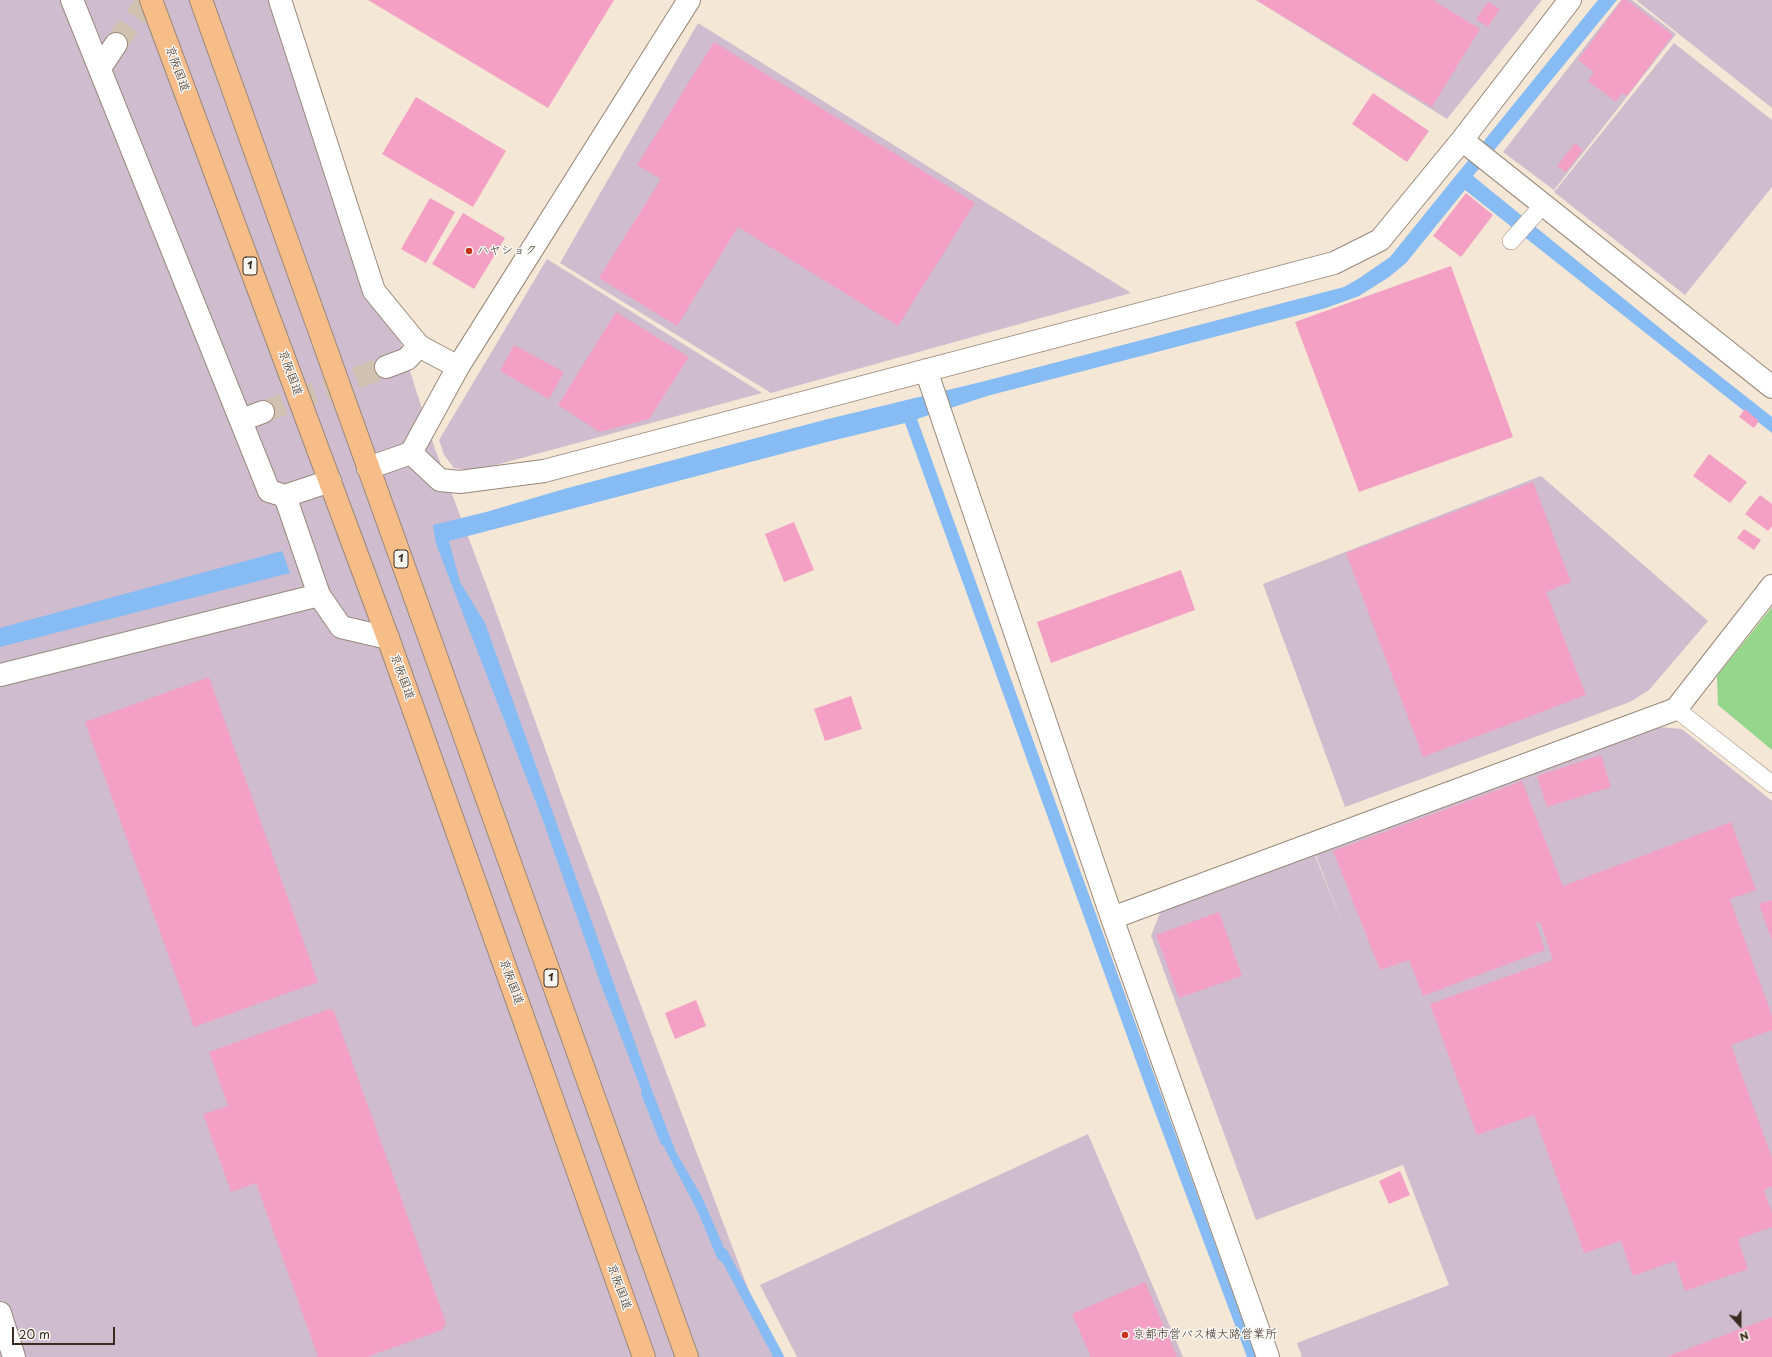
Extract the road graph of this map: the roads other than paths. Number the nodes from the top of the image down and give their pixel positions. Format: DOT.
graph roads {
  1 [pos="72,0"];
  2 [pos="152,0"];
  3 [pos="201,0"];
  4 [pos="280,0"];
  5 [pos="689,0"];
  6 [pos="1570,0"];
  7 [pos="116,44"];
  8 [pos="100,68"];
  9 [pos="1475,151"];
  10 [pos="1536,213"];
  11 [pos="1514,238"];
  12 [pos="419,346"];
  13 [pos="386,367"];
  14 [pos="458,367"];
  15 [pos="1772,387"];
  16 [pos="933,389"];
  17 [pos="263,412"];
  18 [pos="241,420"];
  19 [pos="411,453"];
  20 [pos="368,468"];
  21 [pos="330,481"];
  22 [pos="285,496"];
  23 [pos="1772,586"];
  24 [pos="319,595"];
  25 [pos="388,638"];
  26 [pos="0,675"];
  27 [pos="1676,709"];
  28 [pos="1772,784"];
  29 [pos="1112,918"];
  30 [pos="0,1313"];
  31 [pos="4,1336"];
  32 [pos="14,1357"];
  33 [pos="644,1357"];
  34 [pos="687,1357"];
  35 [pos="1268,1357"];
  1 -- 8 [label="street"];
  2 -- 21 [label="highway, 京阪国道 / 1"];
  3 -- 20 [label="highway, 1"];
  4 -- 12 [label="street"];
  5 -- 14 [label="street"];
  6 -- 9 [label="street"];
  7 -- 8 [label="street"];
  8 -- 18 [label="street"];
  9 -- 10 [label="street"];
  9 -- 16 [label="street"];
  10 -- 11 [label="lane"];
  10 -- 15 [label="street"];
  12 -- 13 [label="street"];
  12 -- 14 [label="street"];
  14 -- 19 [label="street"];
  16 -- 19 [label="street"];
  16 -- 29 [label="street"];
  17 -- 18 [label="street"];
  18 -- 22 [label="street"];
  19 -- 20 [label="street"];
  20 -- 34 [label="highway, 1"];
  21 -- 22 [label="street"];
  21 -- 25 [label="highway, 京阪国道 / 1"];
  22 -- 24 [label="street"];
  23 -- 27 [label="street"];
  24 -- 25 [label="street"];
  24 -- 26 [label="street"];
  25 -- 33 [label="highway, 京阪国道 / 1"];
  27 -- 28 [label="lane"];
  27 -- 29 [label="street"];
  29 -- 35 [label="street"];
  30 -- 31 [label="street"];
  31 -- 32 [label="street"];
}
